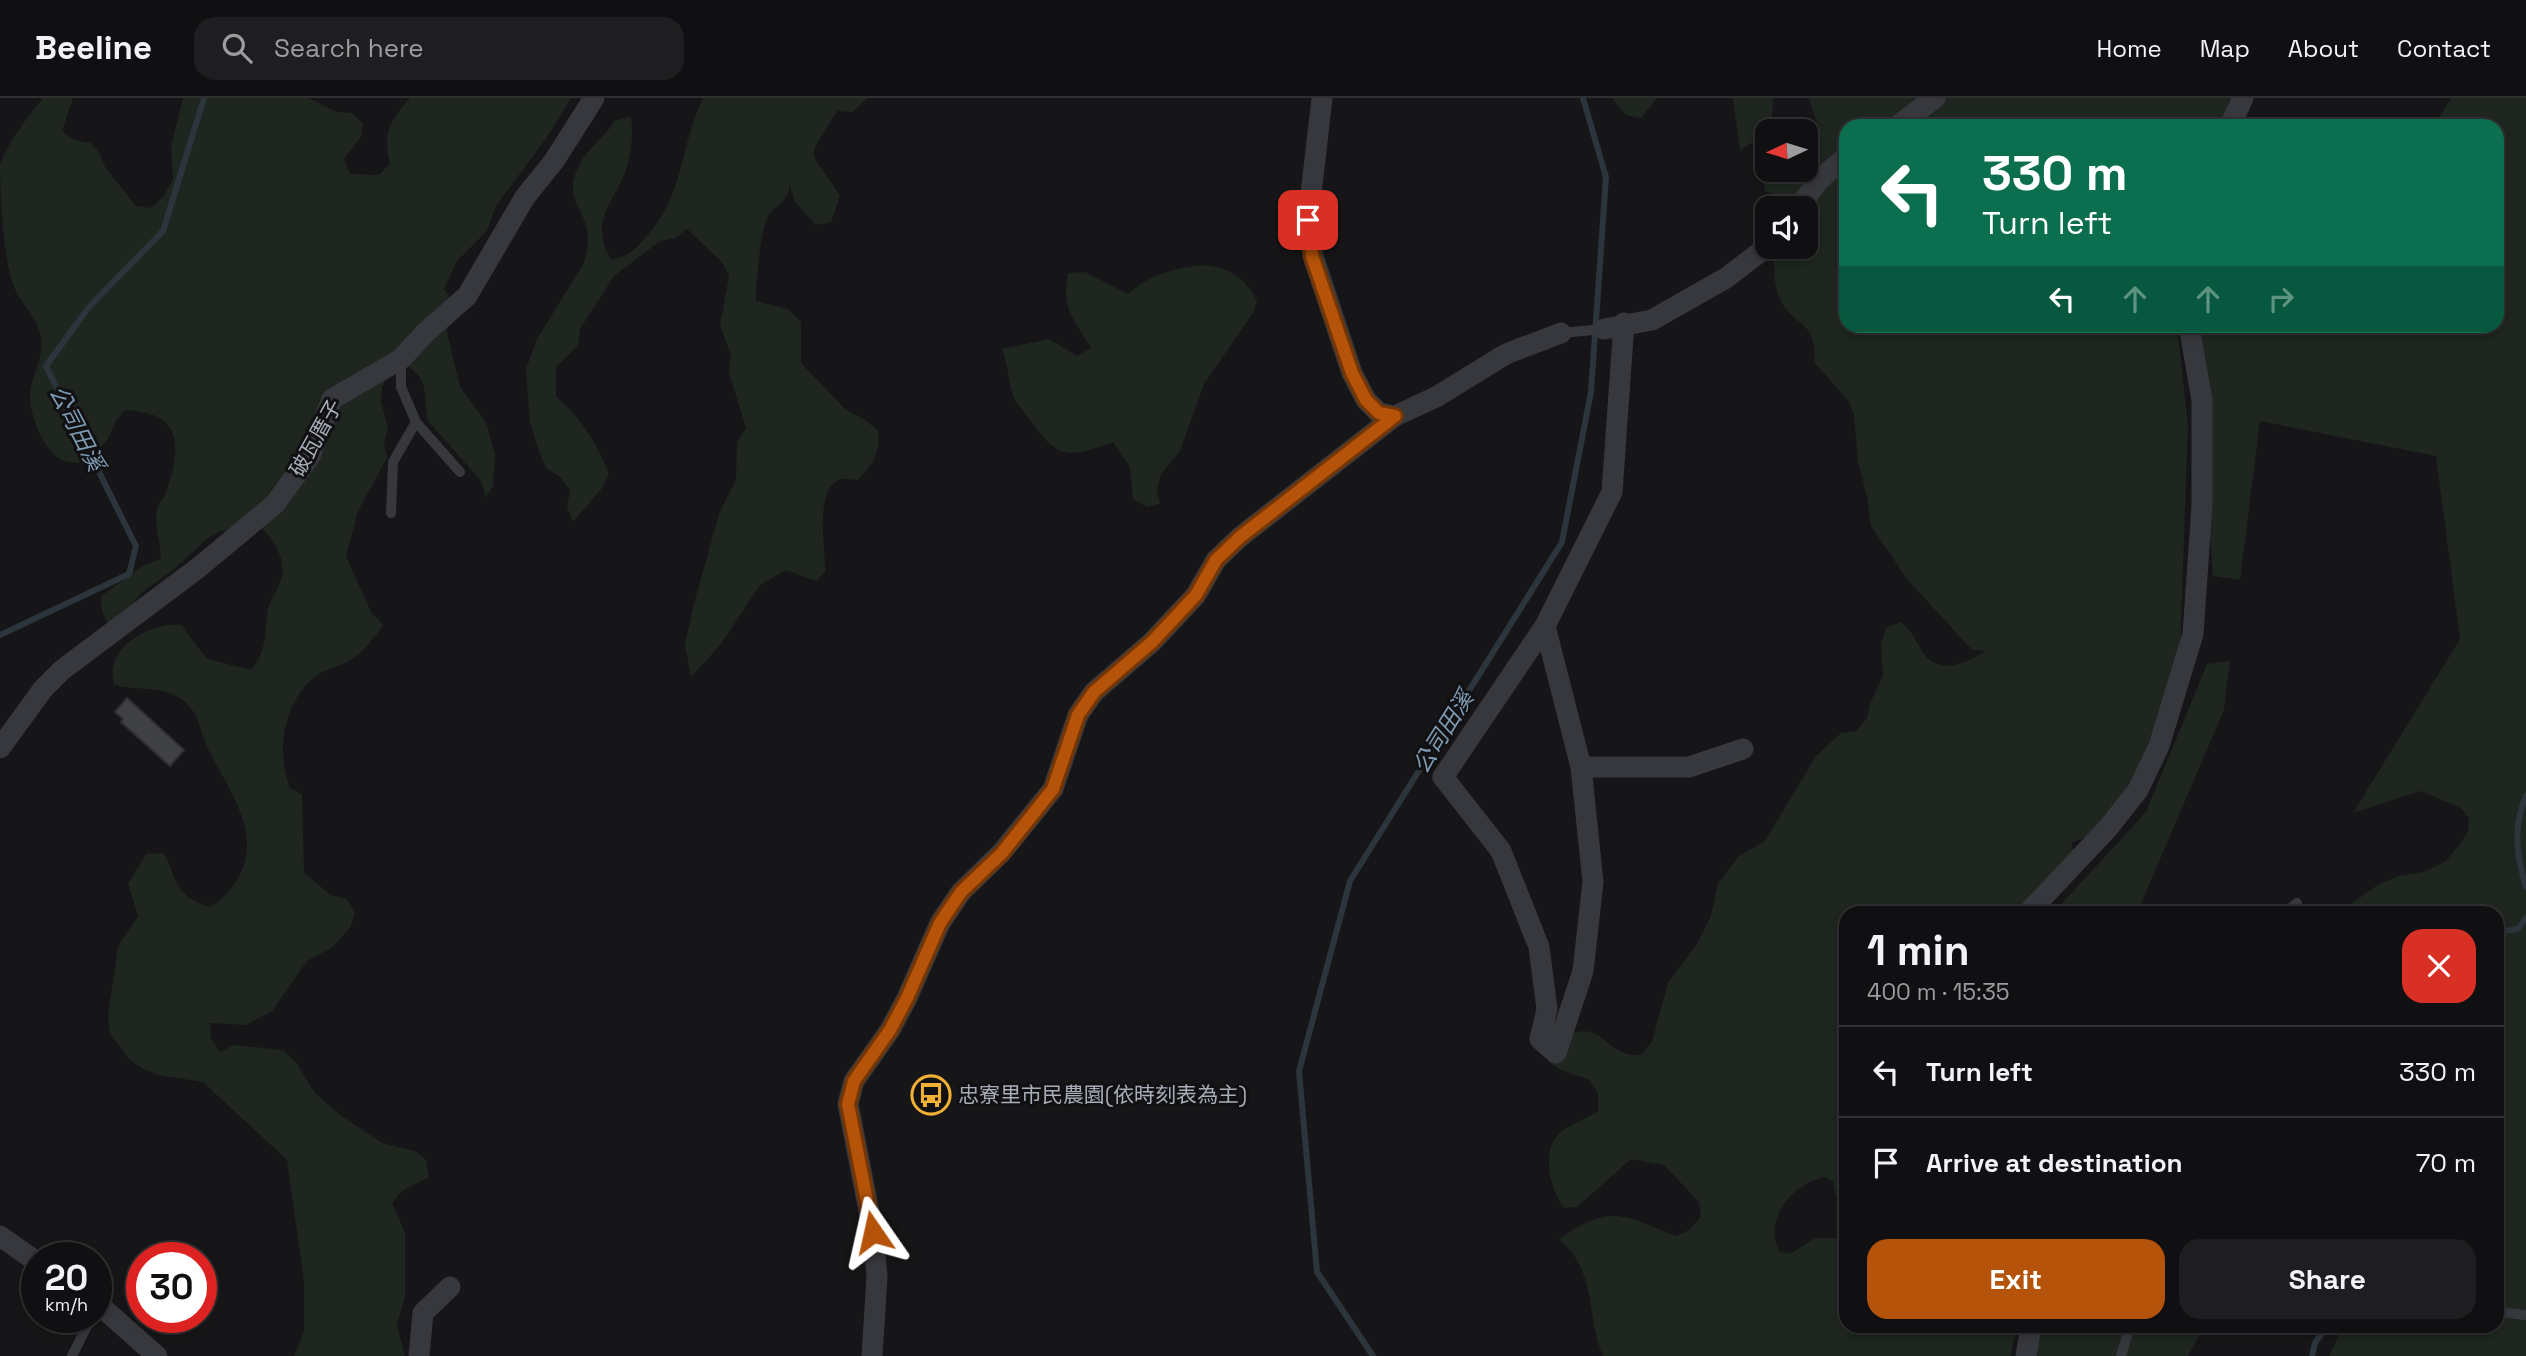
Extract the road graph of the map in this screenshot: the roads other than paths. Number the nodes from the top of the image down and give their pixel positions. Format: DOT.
graph roads {
  1 [pos="594,98"];
  2 [pos="1322,98"];
  3 [pos="1935,98"];
  4 [pos="2243,98"];
  5 [pos="1906,119"];
  6 [pos="2234,119"];
  7 [pos="1839,163"];
  8 [pos="1807,196"];
  9 [pos="1755,256"];
  10 [pos="1624,323"];
  11 [pos="1604,329"];
  12 [pos="1561,333"];
  13 [pos="2190,333"];
  14 [pos="401,359"];
  15 [pos="1395,416"];
  16 [pos="416,422"];
  17 [pos="460,472"];
  18 [pos="391,513"];
  19 [pos="1545,626"];
  20 [pos="0,748"];
  21 [pos="1743,749"];
  22 [pos="1581,767"];
  23 [pos="2297,903"];
  24 [pos="2035,906"];
  25 [pos="2293,906"];
  26 [pos="0,1236"];
  27 [pos="21,1251"];
  28 [pos="450,1287"];
  29 [pos="2504,1313"];
  30 [pos="2526,1315"];
  31 [pos="112,1316"];
  32 [pos="83,1333"];
  33 [pos="2030,1333"];
  34 [pos="2128,1333"];
  35 [pos="72,1356"];
  36 [pos="157,1356"];
  37 [pos="419,1356"];
  38 [pos="872,1356"];
  39 [pos="2025,1356"];
  40 [pos="2122,1356"];
  1 -- 14 [label="street, 破瓦厝子"];
  2 -- 15 [label="street"];
  3 -- 5 [label="street"];
  4 -- 6 [label="street"];
  7 -- 8 [label="street"];
  9 -- 10 [label="street"];
  10 -- 11 [label="street"];
  10 -- 19 [label="street"];
  11 -- 12 [label="lane"];
  12 -- 15 [label="street"];
  13 -- 24 [label="street"];
  14 -- 16 [label="lane"];
  14 -- 20 [label="street, 破瓦厝子"];
  15 -- 38 [label="street"];
  16 -- 17 [label="lane"];
  16 -- 18 [label="lane"];
  19 -- 22 [label="street"];
  19 -- 22 [label="street"];
  21 -- 22 [label="street"];
  23 -- 25 [label="lane"];
  26 -- 27 [label="street"];
  28 -- 37 [label="street"];
  29 -- 30 [label="lane"];
  31 -- 36 [label="street"];
  32 -- 35 [label="lane"];
  33 -- 39 [label="street"];
  34 -- 40 [label="lane"];
}
